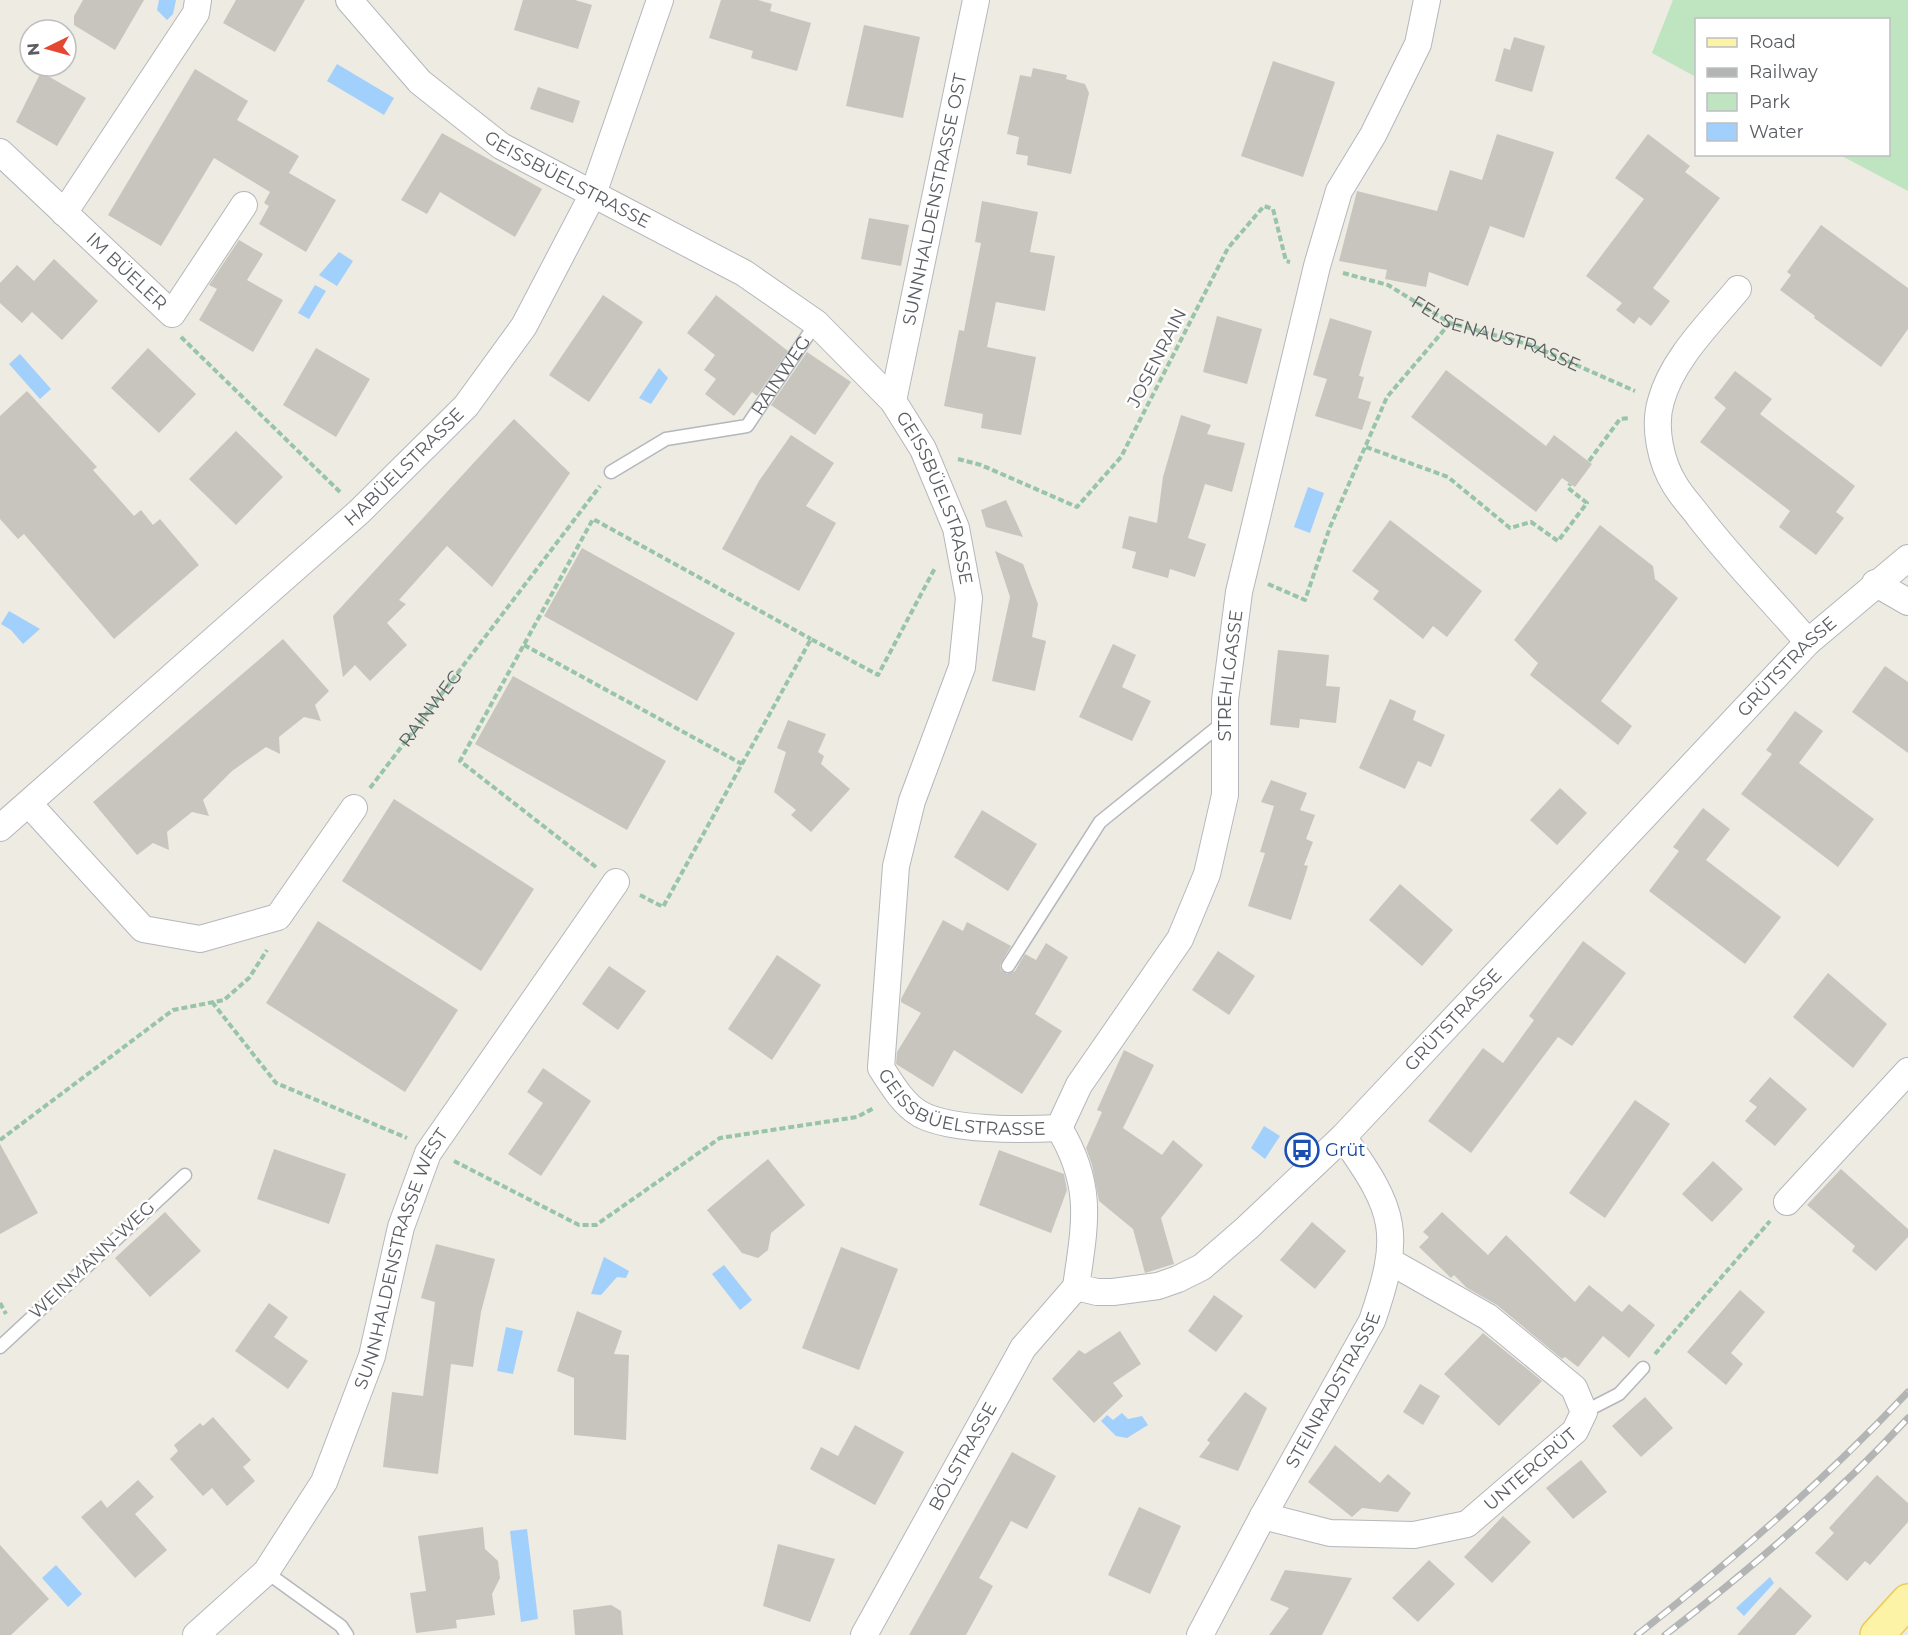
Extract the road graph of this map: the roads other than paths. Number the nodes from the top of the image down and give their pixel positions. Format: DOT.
graph roads {
  1 [pos="198,0"];
  2 [pos="349,0"];
  3 [pos="660,0"];
  4 [pos="976,0"];
  5 [pos="1427,0"];
  6 [pos="0,152"];
  7 [pos="593,194"];
  8 [pos="244,205"];
  9 [pos="64,213"];
  10 [pos="1737,289"];
  11 [pos="816,323"];
  12 [pos="893,401"];
  13 [pos="611,471"];
  14 [pos="1908,558"];
  15 [pos="1875,583"];
  16 [pos="1908,602"];
  17 [pos="1808,642"];
  18 [pos="1224,721"];
  19 [pos="29,804"];
  20 [pos="354,808"];
  21 [pos="0,828"];
  22 [pos="616,882"];
  23 [pos="1008,966"];
  24 [pos="1908,1071"];
  25 [pos="1059,1128"];
  26 [pos="1343,1137"];
  27 [pos="185,1174"];
  28 [pos="1787,1202"];
  29 [pos="1390,1262"];
  30 [pos="1076,1287"];
  31 [pos="0,1347"];
  32 [pos="1643,1368"];
  33 [pos="1584,1412"];
  34 [pos="1263,1516"];
  35 [pos="266,1572"];
  36 [pos="1908,1601"];
  37 [pos="196,1635"];
  38 [pos="347,1635"];
  39 [pos="864,1635"];
  40 [pos="1200,1635"];
  41 [pos="1876,1635"];
  1 -- 9 [label="street"];
  2 -- 7 [label="street, GEISSBÜELSTRASSE"];
  3 -- 7 [label="street, HABÜELSTRASSE"];
  4 -- 12 [label="street, SUNNHALDENSTRASSE OST"];
  5 -- 18 [label="street, STREHLGASSE"];
  6 -- 9 [label="street, IM BÜELER"];
  7 -- 11 [label="street, GEISSBÜELSTRASSE"];
  7 -- 19 [label="street, HABÜELSTRASSE"];
  8 -- 9 [label="street, IM BÜELER"];
  10 -- 17 [label="street"];
  11 -- 12 [label="street, GEISSBÜELSTRASSE"];
  11 -- 13 [label="lane, RAINWEG"];
  12 -- 25 [label="street, GEISSBÜELSTRASSE"];
  14 -- 15 [label="street, GRÜTSTRASSE"];
  15 -- 16 [label="street"];
  15 -- 17 [label="street, GRÜTSTRASSE"];
  17 -- 26 [label="street, GRÜTSTRASSE"];
  18 -- 23 [label="lane"];
  18 -- 25 [label="street, STREHLGASSE"];
  19 -- 20 [label="street"];
  19 -- 21 [label="street, HABÜELSTRASSE"];
  22 -- 35 [label="street, SUNNHALDENSTRASSE WEST"];
  24 -- 28 [label="street"];
  25 -- 30 [label="street"];
  26 -- 29 [label="street, STEINRADSTRASSE"];
  26 -- 30 [label="street, GRÜTSTRASSE"];
  27 -- 31 [label="lane, WEINMANN-WEG"];
  29 -- 33 [label="street, UNTERGRÜT"];
  29 -- 34 [label="street, STEINRADSTRASSE"];
  30 -- 39 [label="street, BÖLSTRASSE"];
  32 -- 33 [label="lane"];
  33 -- 34 [label="street, UNTERGRÜT"];
  34 -- 40 [label="street, STEINRADSTRASSE"];
  35 -- 37 [label="street, SUNNHALDENSTRASSE WEST"];
  35 -- 38 [label="lane"];
  36 -- 41 [label="main road"];
}
